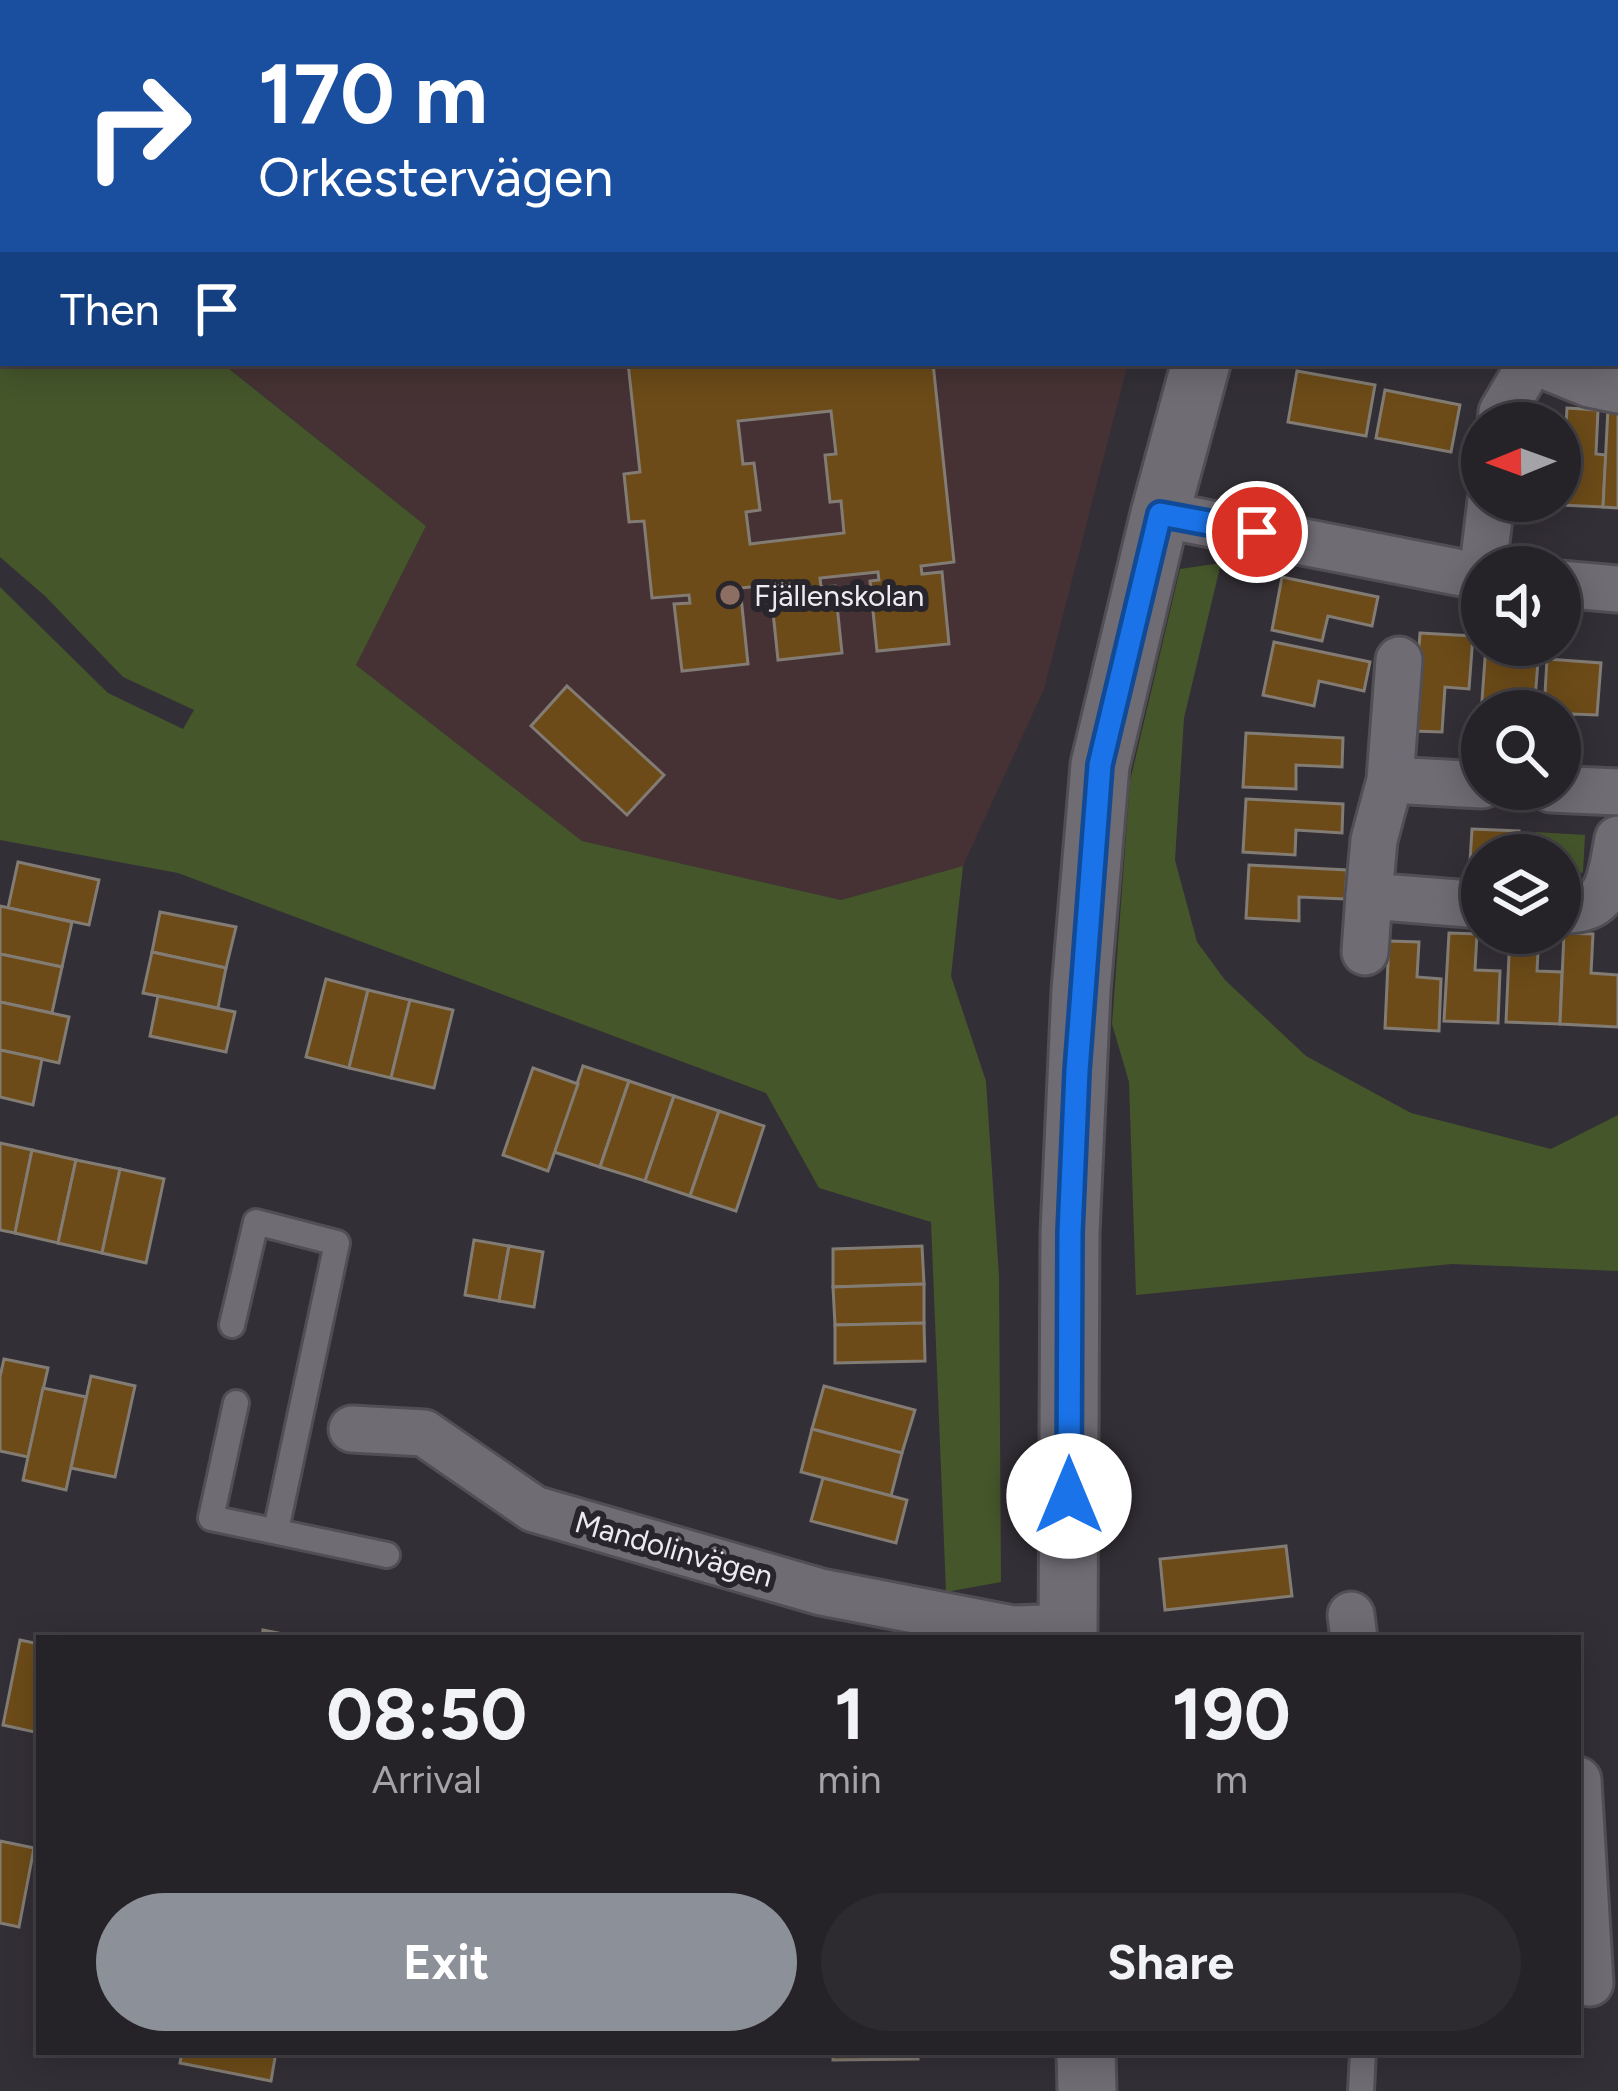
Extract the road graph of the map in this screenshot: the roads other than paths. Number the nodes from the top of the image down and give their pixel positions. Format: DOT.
graph roads {
  1 [pos="1201,366"];
  2 [pos="1532,366"];
  3 [pos="1542,366"];
  4 [pos="1618,390"];
  5 [pos="1509,402"];
  6 [pos="1160,514"];
  7 [pos="1461,569"];
  8 [pos="1581,586"];
  9 [pos="1618,589"];
  10 [pos="1399,661"];
  11 [pos="1390,780"];
  12 [pos="1461,784"];
  13 [pos="1581,790"];
  14 [pos="1618,792"];
  15 [pos="1618,839"];
  16 [pos="1369,896"];
  17 [pos="1461,903"];
  18 [pos="1581,907"];
  19 [pos="1365,952"];
  20 [pos="232,1324"];
  21 [pos="236,1403"];
  22 [pos="327,1422"];
  23 [pos="276,1530"];
  24 [pos="387,1555"];
  25 [pos="1068,1632"];
  26 [pos="1618,1775"];
  27 [pos="1581,1778"];
  28 [pos="1581,1814"];
  29 [pos="1595,1984"];
  30 [pos="1086,2055"];
  31 [pos="1363,2055"];
  32 [pos="1087,2091"];
  33 [pos="1360,2091"];
  1 -- 6 [label="street"];
  2 -- 5 [label="street"];
  3 -- 4 [label="street"];
  6 -- 7 [label="street"];
  6 -- 25 [label="street"];
  8 -- 9 [label="street"];
  10 -- 11 [label="street"];
  11 -- 12 [label="street"];
  11 -- 16 [label="street"];
  13 -- 14 [label="street"];
  15 -- 18 [label="street"];
  16 -- 17 [label="street"];
  16 -- 19 [label="street"];
  20 -- 22 [label="lane"];
  21 -- 23 [label="lane"];
  22 -- 23 [label="lane"];
  22 -- 25 [label="street, Mandolinvägen"];
  23 -- 24 [label="lane"];
  26 -- 27 [label="street"];
  28 -- 29 [label="street"];
  30 -- 32 [label="street"];
  31 -- 33 [label="lane"];
}
